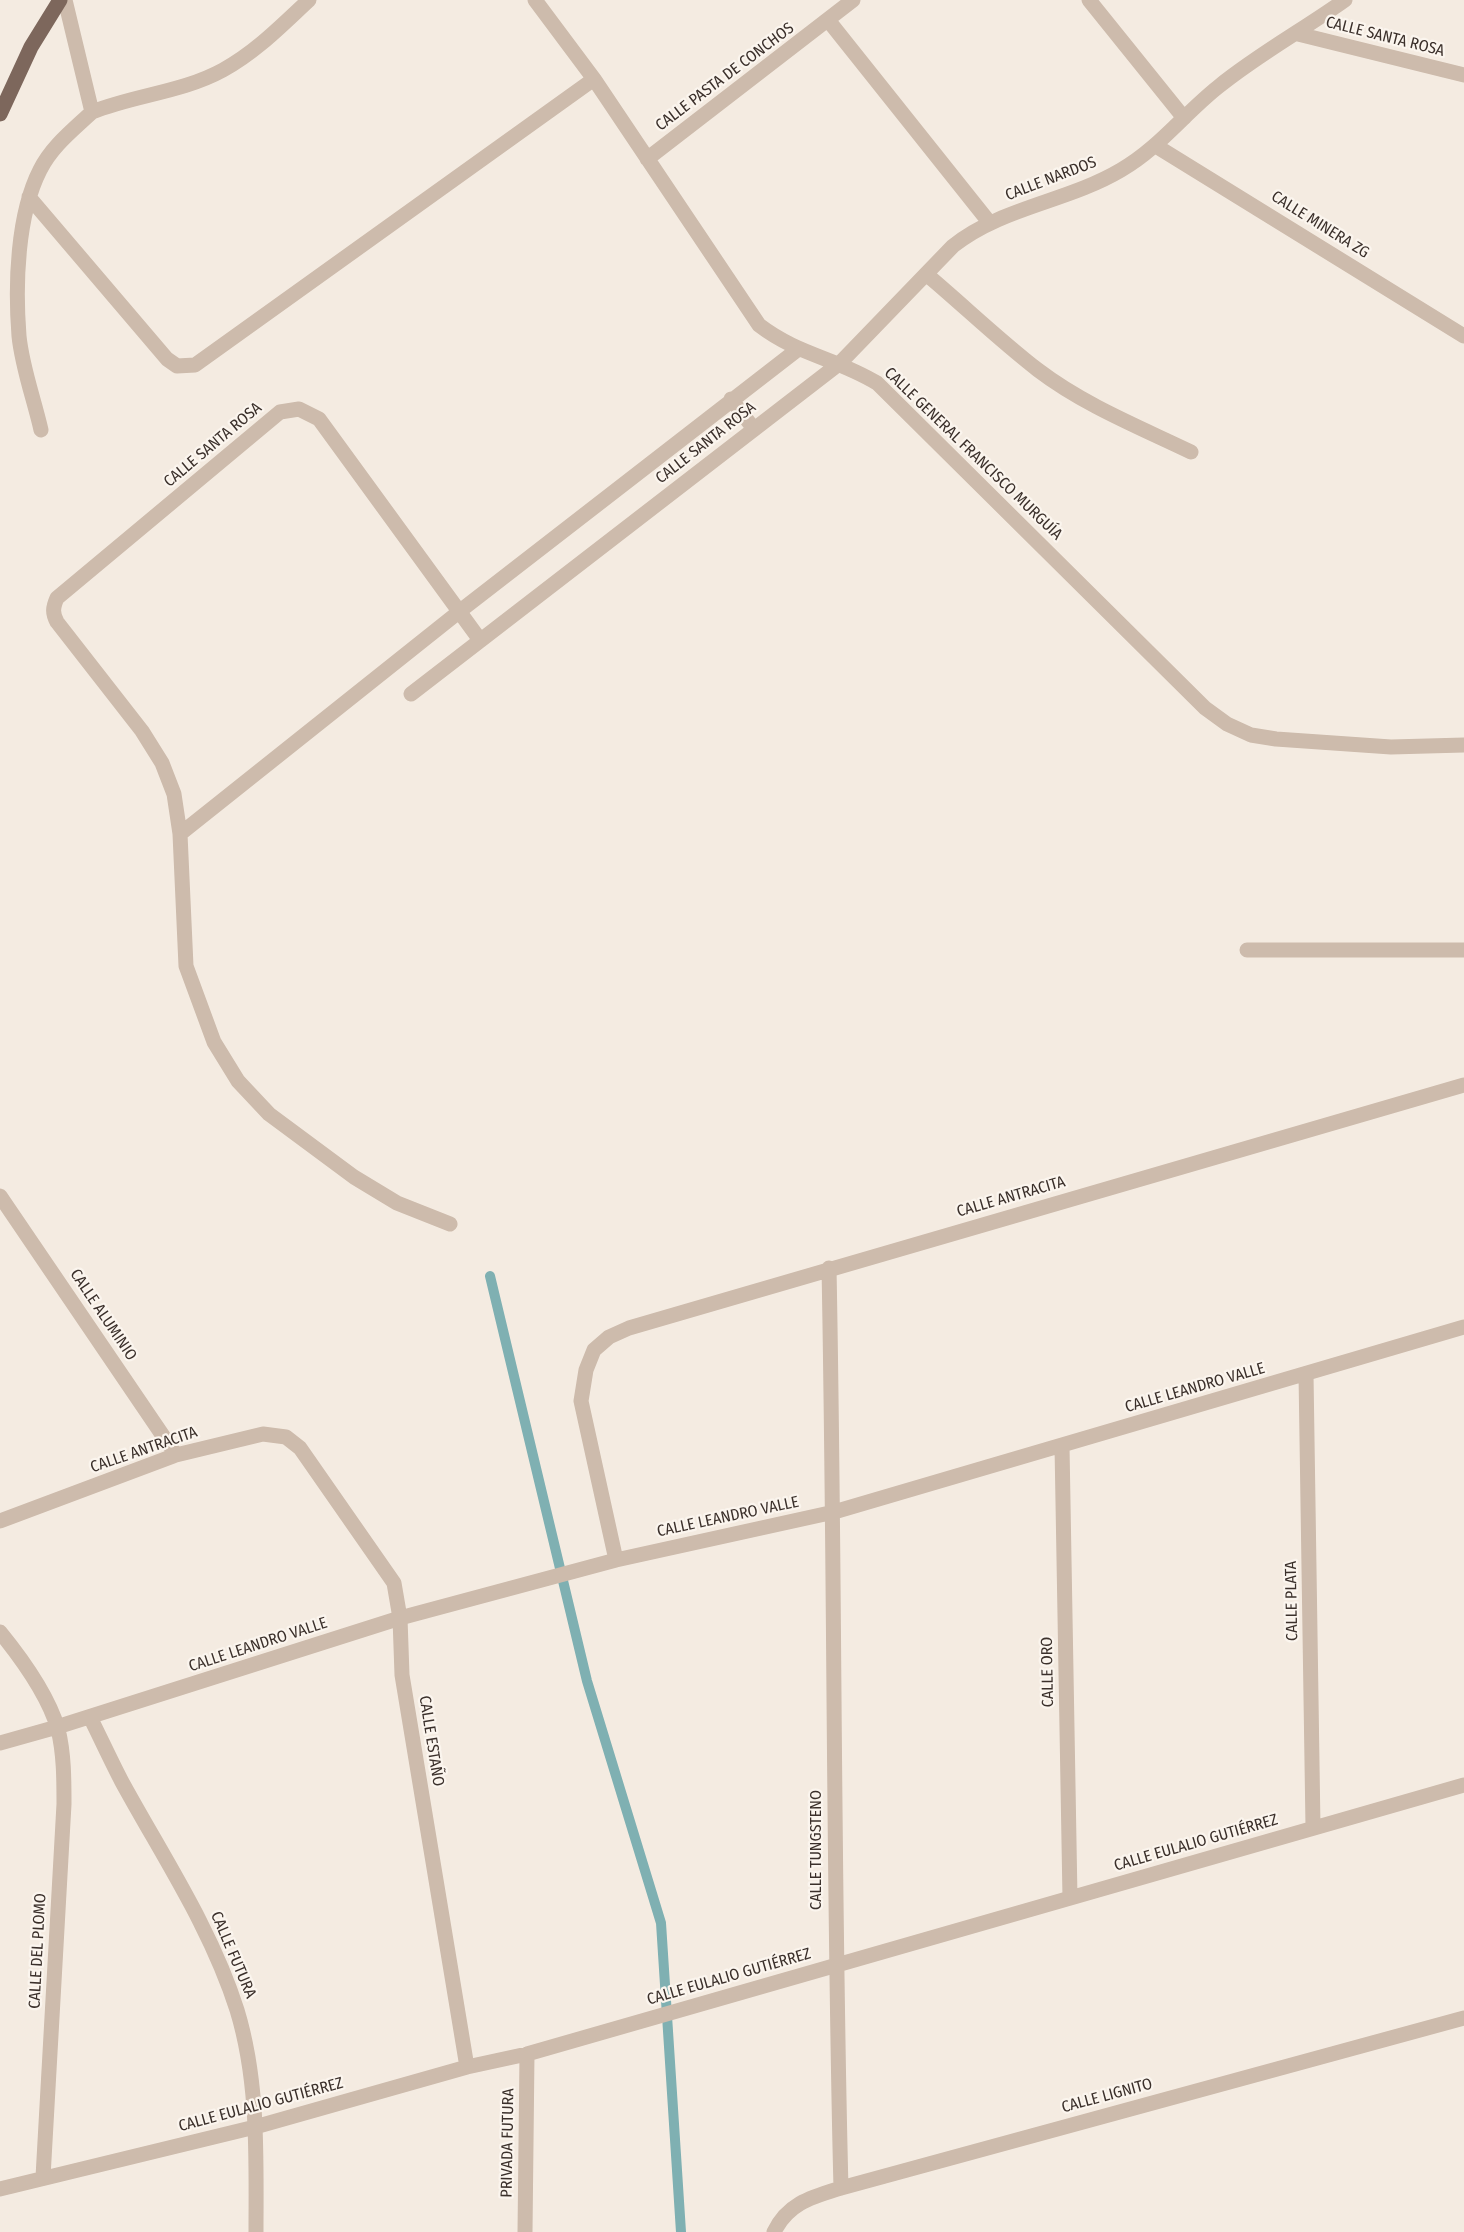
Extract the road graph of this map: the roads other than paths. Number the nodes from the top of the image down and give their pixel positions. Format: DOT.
graph roads {
  1 [pos="60,0"];
  2 [pos="65,0"];
  3 [pos="309,0"];
  4 [pos="535,0"];
  5 [pos="853,0"];
  6 [pos="1089,0"];
  7 [pos="1345,0"];
  8 [pos="828,20"];
  9 [pos="1298,34"];
  10 [pos="1464,75"];
  11 [pos="594,79"];
  12 [pos="92,112"];
  13 [pos="0,114"];
  14 [pos="1184,118"];
  15 [pos="1156,146"];
  16 [pos="647,159"];
  17 [pos="29,197"];
  18 [pos="989,222"];
  19 [pos="926,273"];
  20 [pos="1464,336"];
  21 [pos="797,350"];
  22 [pos="840,363"];
  23 [pos="732,399"];
  24 [pos="754,429"];
  25 [pos="41,430"];
  26 [pos="1191,452"];
  27 [pos="460,611"];
  28 [pos="480,640"];
  29 [pos="411,694"];
  30 [pos="1464,745"];
  31 [pos="180,834"];
  32 [pos="1247,950"];
  33 [pos="1464,950"];
  34 [pos="1464,1085"];
  35 [pos="0,1196"];
  36 [pos="450,1224"];
  37 [pos="829,1268"];
  38 [pos="1464,1327"];
  39 [pos="1306,1374"];
  40 [pos="1062,1446"];
  41 [pos="300,1448"];
  42 [pos="176,1455"];
  43 [pos="834,1512"];
  44 [pos="0,1521"];
  45 [pos="616,1560"];
  46 [pos="400,1618"];
  47 [pos="0,1632"];
  48 [pos="90,1717"];
  49 [pos="57,1727"];
  50 [pos="0,1743"];
  51 [pos="1464,1785"];
  52 [pos="1313,1827"];
  53 [pos="1070,1898"];
  54 [pos="835,1965"];
  55 [pos="1464,2018"];
  56 [pos="527,2054"];
  57 [pos="467,2067"];
  58 [pos="255,2127"];
  59 [pos="43,2177"];
  60 [pos="841,2188"];
  61 [pos="0,2189"];
  62 [pos="256,2232"];
  63 [pos="525,2232"];
  64 [pos="774,2232"];
  1 -- 13 [label="main road"];
  2 -- 12 [label="street"];
  3 -- 12 [label="street"];
  4 -- 11 [label="street, CALLE GENERAL FRANCISCO MURGUÍA"];
  5 -- 8 [label="street, CALLE PASTA DE CONCHOS"];
  6 -- 14 [label="street"];
  7 -- 9 [label="street, CALLE NARDOS"];
  8 -- 16 [label="street, CALLE PASTA DE CONCHOS"];
  8 -- 18 [label="street"];
  9 -- 10 [label="street, CALLE SANTA ROSA"];
  9 -- 14 [label="street, CALLE NARDOS"];
  11 -- 16 [label="street, CALLE GENERAL FRANCISCO MURGUÍA"];
  11 -- 17 [label="street"];
  12 -- 17 [label="street"];
  14 -- 15 [label="street, CALLE NARDOS"];
  15 -- 18 [label="street, CALLE NARDOS"];
  15 -- 20 [label="street, CALLE MINERA ZG"];
  16 -- 21 [label="street, CALLE GENERAL FRANCISCO MURGUÍA"];
  17 -- 25 [label="street"];
  18 -- 19 [label="street, CALLE NARDOS"];
  19 -- 22 [label="street, CALLE NARDOS"];
  19 -- 26 [label="street"];
  21 -- 22 [label="street, CALLE GENERAL FRANCISCO MURGUÍA"];
  21 -- 23 [label="street, CALLE SANTA ROSA"];
  22 -- 24 [label="street, CALLE SANTA ROSA"];
  22 -- 30 [label="street, CALLE GENERAL FRANCISCO MURGUÍA"];
  23 -- 24 [label="street"];
  23 -- 27 [label="street, CALLE SANTA ROSA"];
  24 -- 28 [label="street, CALLE SANTA ROSA"];
  27 -- 28 [label="street, CALLE SANTA ROSA"];
  27 -- 31 [label="street, CALLE SANTA ROSA"];
  27 -- 31 [label="street, CALLE SANTA ROSA"];
  28 -- 29 [label="street, CALLE SANTA ROSA"];
  31 -- 36 [label="street"];
  32 -- 33 [label="street"];
  34 -- 37 [label="street, CALLE ANTRACITA"];
  35 -- 42 [label="street, CALLE ALUMINIO"];
  37 -- 43 [label="street, CALLE TUNGSTENO"];
  37 -- 45 [label="street, CALLE ANTRACITA"];
  38 -- 39 [label="street, CALLE LEANDRO VALLE"];
  39 -- 40 [label="street, CALLE LEANDRO VALLE"];
  39 -- 52 [label="street, CALLE PLATA"];
  40 -- 43 [label="street, CALLE LEANDRO VALLE"];
  40 -- 53 [label="street, CALLE ORO"];
  41 -- 42 [label="street, CALLE ANTRACITA"];
  41 -- 46 [label="street, CALLE ESTAÑO"];
  42 -- 44 [label="street, CALLE ANTRACITA"];
  43 -- 45 [label="street, CALLE LEANDRO VALLE"];
  43 -- 54 [label="street, CALLE TUNGSTENO"];
  45 -- 46 [label="street, CALLE LEANDRO VALLE"];
  46 -- 48 [label="street, CALLE LEANDRO VALLE"];
  46 -- 57 [label="street, CALLE ESTAÑO"];
  47 -- 49 [label="street, CALLE DEL PLOMO"];
  48 -- 49 [label="street, CALLE LEANDRO VALLE"];
  48 -- 58 [label="street, CALLE FUTURA"];
  49 -- 50 [label="street, CALLE LEANDRO VALLE"];
  49 -- 59 [label="street, CALLE DEL PLOMO"];
  51 -- 52 [label="street, CALLE EULALIO GUTIÉRREZ"];
  52 -- 53 [label="street, CALLE EULALIO GUTIÉRREZ"];
  53 -- 54 [label="street, CALLE EULALIO GUTIÉRREZ"];
  54 -- 56 [label="street, CALLE EULALIO GUTIÉRREZ"];
  54 -- 60 [label="street, CALLE TUNGSTENO"];
  55 -- 60 [label="street, CALLE LIGNITO"];
  56 -- 57 [label="street, CALLE EULALIO GUTIÉRREZ"];
  56 -- 63 [label="street, PRIVADA FUTURA"];
  57 -- 58 [label="street, CALLE EULALIO GUTIÉRREZ"];
  58 -- 59 [label="street, CALLE EULALIO GUTIÉRREZ"];
  58 -- 62 [label="street, CALLE FUTURA"];
  59 -- 61 [label="street, CALLE EULALIO GUTIÉRREZ"];
  60 -- 64 [label="street, CALLE LIGNITO"];
}
